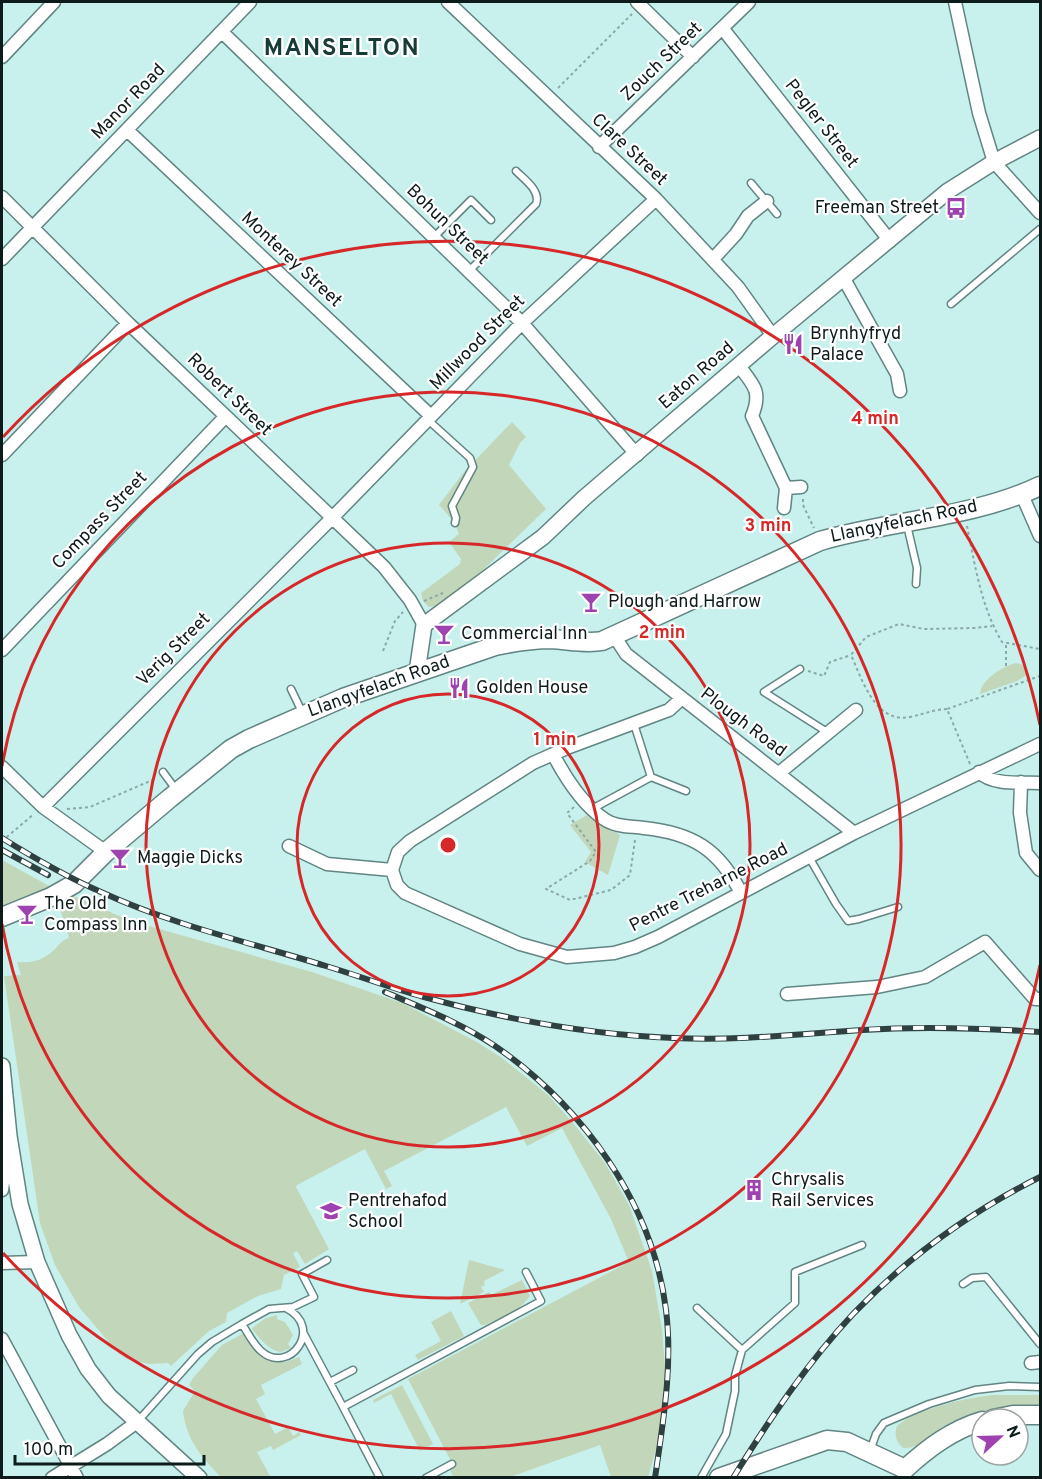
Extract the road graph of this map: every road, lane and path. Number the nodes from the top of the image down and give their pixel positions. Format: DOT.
graph roads {
  1 [pos="54,2"];
  2 [pos="250,2"];
  3 [pos="448,2"];
  4 [pos="749,2"];
  5 [pos="955,2"];
  6 [pos="638,3"];
  7 [pos="723,29"];
  8 [pos="222,32"];
  9 [pos="2,57"];
  10 [pos="693,57"];
  11 [pos="548,98"];
  12 [pos="127,130"];
  13 [pos="1041,138"];
  14 [pos="599,147"];
  15 [pos="994,162"];
  16 [pos="516,171"];
  17 [pos="751,183"];
  18 [pos="2,197"];
  19 [pos="656,199"];
  20 [pos="767,201"];
  21 [pos="1041,213"];
  22 [pos="777,214"];
  23 [pos="491,220"];
  24 [pos="32,228"];
  25 [pos="1041,229"];
  26 [pos="434,237"];
  27 [pos="890,241"];
  28 [pos="2,259"];
  29 [pos="713,259"];
  30 [pos="469,271"];
  31 [pos="844,279"];
  32 [pos="951,304"];
  33 [pos="128,323"];
  34 [pos="522,323"];
  35 [pos="773,336"];
  36 [pos="739,366"];
  37 [pos="900,392"];
  38 [pos="225,417"];
  39 [pos="430,418"];
  40 [pos="637,454"];
  41 [pos="2,455"];
  42 [pos="1041,486"];
  43 [pos="786,488"];
  44 [pos="801,488"];
  45 [pos="1022,495"];
  46 [pos="784,508"];
  47 [pos="963,511"];
  48 [pos="332,518"];
  49 [pos="906,522"];
  50 [pos="455,523"];
  51 [pos="1041,536"];
  52 [pos="820,540"];
  53 [pos="916,584"];
  54 [pos="414,606"];
  55 [pos="424,624"];
  56 [pos="992,626"];
  57 [pos="615,637"];
  58 [pos="1006,643"];
  59 [pos="2,650"];
  60 [pos="1041,650"];
  61 [pos="383,651"];
  62 [pos="851,655"];
  63 [pos="1006,666"];
  64 [pos="800,669"];
  65 [pos="417,672"];
  66 [pos="1041,676"];
  67 [pos="291,689"];
  68 [pos="681,699"];
  69 [pos="947,709"];
  70 [pos="856,710"];
  71 [pos="304,714"];
  72 [pos="634,724"];
  73 [pos="827,732"];
  74 [pos="1041,744"];
  75 [pos="553,754"];
  76 [pos="2,767"];
  77 [pos="977,773"];
  78 [pos="779,774"];
  79 [pos="161,775"];
  80 [pos="651,777"];
  81 [pos="1021,782"];
  82 [pos="1041,783"];
  83 [pos="686,791"];
  84 [pos="177,792"];
  85 [pos="584,800"];
  86 [pos="43,807"];
  87 [pos="592,809"];
  88 [pos="637,827"];
  89 [pos="854,834"];
  90 [pos="2,841"];
  91 [pos="289,846"];
  92 [pos="106,852"];
  93 [pos="809,856"];
  94 [pos="392,870"];
  95 [pos="1041,870"];
  96 [pos="741,893"];
  97 [pos="898,907"];
  98 [pos="2,917"];
  99 [pos="787,994"];
  100 [pos="1038,999"];
  101 [pos="2,1066"];
  102 [pos="9,1136"];
  103 [pos="2,1190"];
  104 [pos="861,1245"];
  105 [pos="327,1260"];
  106 [pos="37,1262"];
  107 [pos="2,1263"];
  108 [pos="526,1272"];
  109 [pos="963,1284"];
  110 [pos="286,1308"];
  111 [pos="697,1308"];
  112 [pos="242,1324"];
  113 [pos="304,1334"];
  114 [pos="2,1339"];
  115 [pos="1041,1344"];
  116 [pos="742,1350"];
  117 [pos="353,1370"];
  118 [pos="330,1382"];
  119 [pos="1041,1387"];
  120 [pos="343,1407"];
  121 [pos="137,1422"];
  122 [pos="970,1426"];
  123 [pos="870,1452"];
  124 [pos="452,1464"];
  125 [pos="74,1472"];
  126 [pos="901,1473"];
  127 [pos="52,1478"];
  128 [pos="199,1478"];
  129 [pos="380,1478"];
  130 [pos="426,1478"];
  131 [pos="701,1478"];
  132 [pos="719,1478"];
  1 -- 9 [label="street"];
  2 -- 8 [label="street, Manor Road"];
  3 -- 11 [label="street, Clare Street"];
  4 -- 7 [label="street, Zouch Street"];
  5 -- 15 [label="street"];
  6 -- 10 [label="street"];
  6 -- 11 [label="path"];
  7 -- 10 [label="street, Zouch Street"];
  7 -- 27 [label="street, Pegler Street"];
  8 -- 12 [label="street, Manor Road"];
  8 -- 26 [label="street, Bohun Street"];
  10 -- 14 [label="street, Zouch Street"];
  11 -- 14 [label="street, Clare Street"];
  12 -- 24 [label="street, Manor Road"];
  12 -- 39 [label="street, Monterey Street"];
  13 -- 15 [label="street, Eaton Road"];
  14 -- 19 [label="street, Clare Street"];
  15 -- 21 [label="street"];
  15 -- 27 [label="street, Eaton Road"];
  16 -- 30 [label="lane"];
  17 -- 20 [label="lane"];
  18 -- 24 [label="street, Robert Street"];
  19 -- 29 [label="street, Clare Street"];
  19 -- 34 [label="street, Millwood Street"];
  20 -- 22 [label="lane"];
  20 -- 29 [label="street"];
  23 -- 26 [label="lane"];
  24 -- 28 [label="street, Manor Road"];
  24 -- 33 [label="street, Robert Street"];
  25 -- 32 [label="lane"];
  26 -- 30 [label="street, Bohun Street"];
  27 -- 31 [label="street, Eaton Road"];
  29 -- 35 [label="street, Clare Street"];
  30 -- 34 [label="street, Bohun Street"];
  31 -- 35 [label="street, Eaton Road"];
  31 -- 37 [label="street"];
  33 -- 38 [label="street, Robert Street"];
  33 -- 41 [label="street"];
  34 -- 39 [label="street, Millwood Street"];
  34 -- 40 [label="street, Bohun Street"];
  35 -- 36 [label="street, Eaton Road"];
  36 -- 40 [label="street, Eaton Road"];
  36 -- 43 [label="street"];
  38 -- 48 [label="street, Robert Street"];
  38 -- 59 [label="street, Compass Street"];
  39 -- 48 [label="street, Millwood Street"];
  39 -- 50 [label="lane"];
  40 -- 55 [label="street, Eaton Road"];
  42 -- 45 [label="main road, Llangyfelach Road"];
  43 -- 44 [label="street"];
  43 -- 46 [label="street"];
  44 -- 52 [label="path"];
  45 -- 47 [label="main road, Llangyfelach Road"];
  45 -- 51 [label="street"];
  47 -- 49 [label="main road, Llangyfelach Road"];
  47 -- 56 [label="path"];
  48 -- 54 [label="street, Robert Street"];
  48 -- 86 [label="street, Verig Street"];
  49 -- 52 [label="main road, Llangyfelach Road"];
  49 -- 53 [label="lane"];
  52 -- 57 [label="main road, Llangyfelach Road"];
  54 -- 55 [label="street, Robert Street"];
  54 -- 61 [label="path"];
  55 -- 65 [label="street"];
  56 -- 58 [label="path"];
  56 -- 62 [label="path"];
  57 -- 65 [label="main road, Llangyfelach Road"];
  57 -- 68 [label="street, Plough Road"];
  58 -- 60 [label="path"];
  58 -- 63 [label="path"];
  62 -- 64 [label="path"];
  62 -- 69 [label="path"];
  64 -- 73 [label="lane"];
  65 -- 71 [label="main road, Llangyfelach Road"];
  66 -- 69 [label="path"];
  67 -- 71 [label="lane"];
  68 -- 72 [label="street"];
  68 -- 78 [label="street, Plough Road"];
  69 -- 77 [label="path"];
  70 -- 73 [label="street"];
  71 -- 84 [label="main road, Llangyfelach Road"];
  72 -- 75 [label="street"];
  72 -- 80 [label="lane"];
  73 -- 78 [label="street"];
  74 -- 77 [label="street, Pentre Treharne Road"];
  75 -- 85 [label="street"];
  75 -- 94 [label="street"];
  76 -- 86 [label="street"];
  77 -- 81 [label="street"];
  77 -- 89 [label="street, Pentre Treharne Road"];
  78 -- 89 [label="street, Plough Road"];
  79 -- 84 [label="lane"];
  79 -- 86 [label="path"];
  80 -- 83 [label="lane"];
  80 -- 87 [label="lane"];
  81 -- 82 [label="street"];
  81 -- 95 [label="street"];
  84 -- 92 [label="main road, Llangyfelach Road"];
  85 -- 87 [label="street"];
  85 -- 88 [label="path"];
  86 -- 90 [label="path"];
  86 -- 92 [label="street"];
  87 -- 88 [label="street"];
  88 -- 96 [label="street"];
  89 -- 93 [label="street, Pentre Treharne Road"];
  91 -- 94 [label="street"];
  92 -- 98 [label="main road, Llangyfelach Road"];
  93 -- 96 [label="street, Pentre Treharne Road"];
  93 -- 97 [label="lane"];
  94 -- 96 [label="street, Pentre Treharne Road"];
  99 -- 100 [label="street"];
  101 -- 102 [label="street"];
  102 -- 103 [label="street"];
  102 -- 106 [label="street"];
  104 -- 116 [label="lane"];
  105 -- 110 [label="lane"];
  106 -- 107 [label="street"];
  106 -- 121 [label="street"];
  108 -- 120 [label="lane"];
  109 -- 115 [label="lane"];
  110 -- 112 [label="lane"];
  110 -- 113 [label="lane"];
  111 -- 116 [label="lane"];
  112 -- 113 [label="lane"];
  112 -- 121 [label="lane"];
  113 -- 118 [label="lane"];
  114 -- 125 [label="street"];
  116 -- 131 [label="lane"];
  117 -- 118 [label="lane"];
  118 -- 120 [label="lane"];
  119 -- 123 [label="lane"];
  120 -- 129 [label="lane"];
  121 -- 125 [label="street"];
  121 -- 128 [label="street"];
  122 -- 126 [label="main road"];
  123 -- 126 [label="main road"];
  123 -- 132 [label="main road"];
  124 -- 130 [label="lane"];
  125 -- 127 [label="street"];
}
